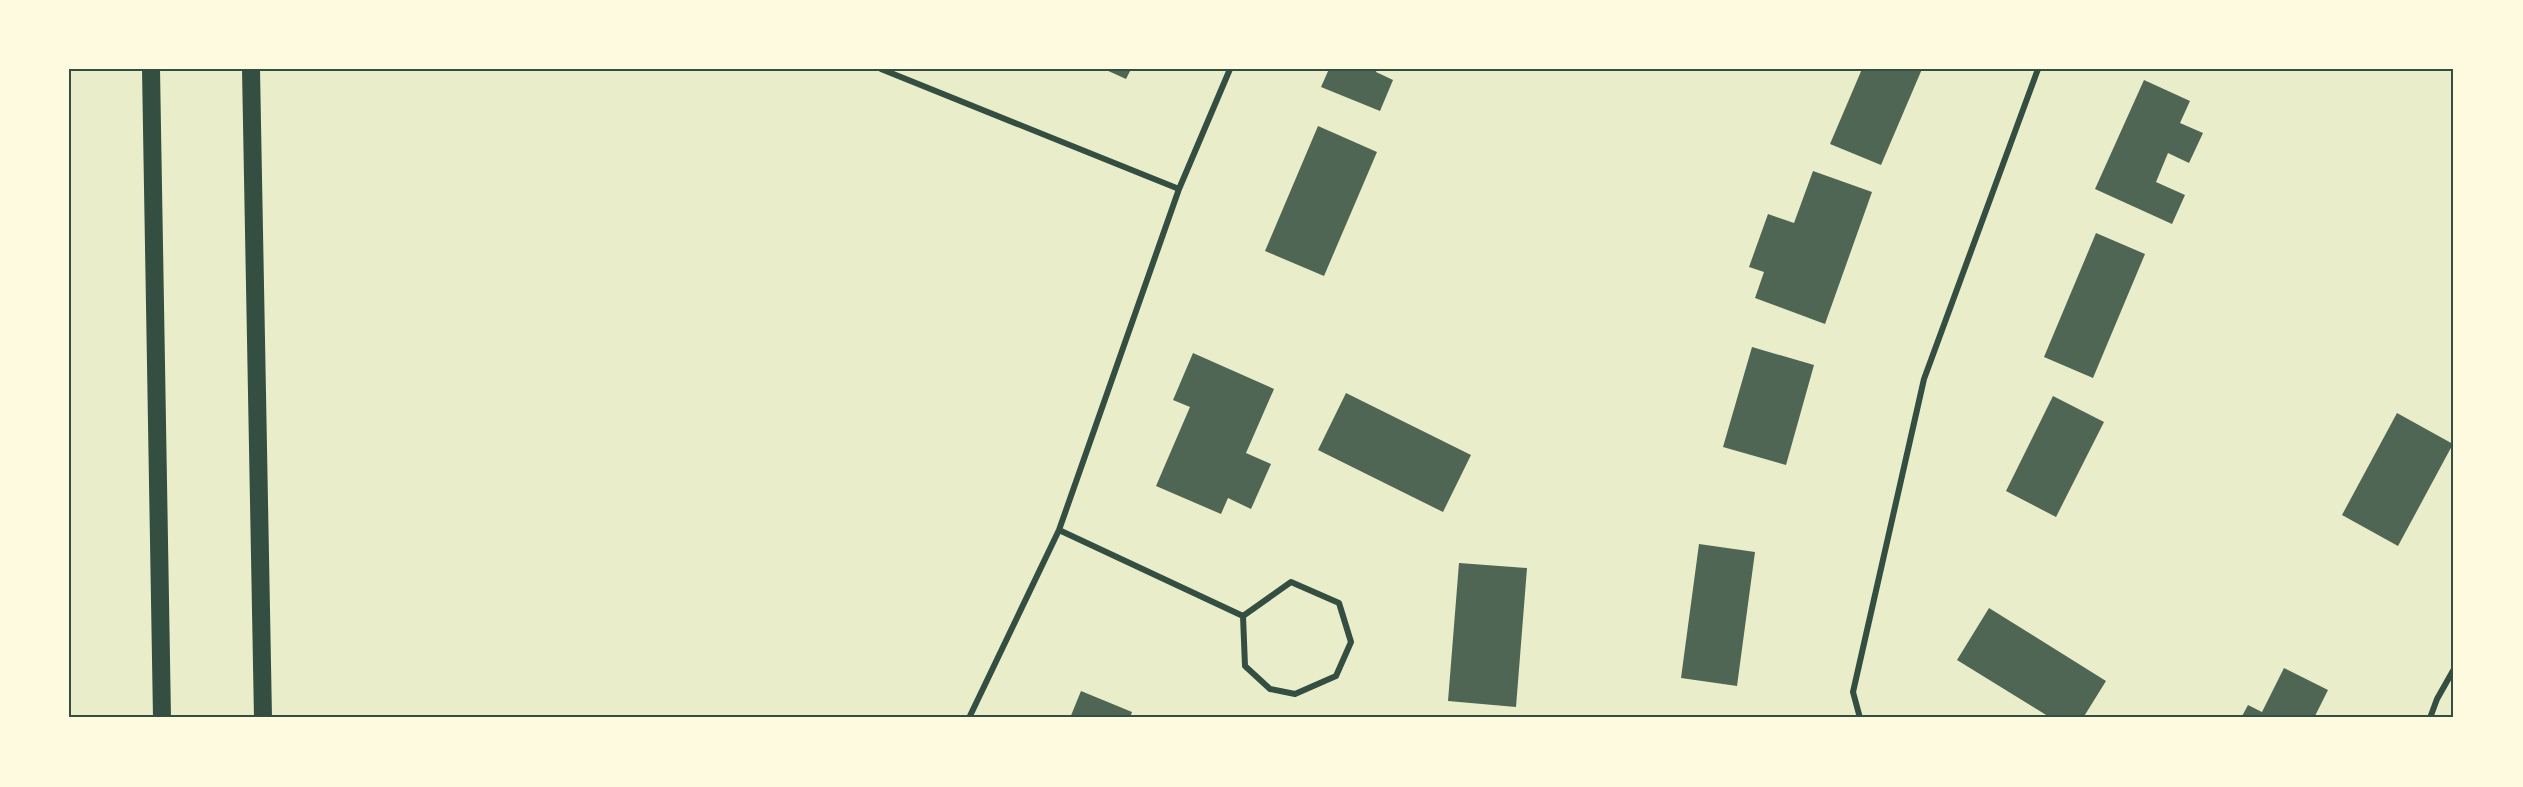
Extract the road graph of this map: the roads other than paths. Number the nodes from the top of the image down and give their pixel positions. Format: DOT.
graph roads {
  1 [pos="151,69"];
  2 [pos="251,69"];
  3 [pos="881,69"];
  4 [pos="1230,69"];
  5 [pos="2038,69"];
  6 [pos="1179,189"];
  7 [pos="1059,530"];
  8 [pos="1243,616"];
  9 [pos="2454,669"];
  10 [pos="162,718"];
  11 [pos="262,718"];
  12 [pos="969,718"];
  13 [pos="1860,718"];
  14 [pos="2430,718"];
  1 -- 10 [label="highway"];
  2 -- 11 [label="highway"];
  3 -- 6 [label="street"];
  4 -- 6 [label="street"];
  5 -- 13 [label="street"];
  6 -- 7 [label="street"];
  7 -- 8 [label="street"];
  7 -- 12 [label="street"];
  8 -- 8 [label="street"];
  9 -- 14 [label="street"];
}
